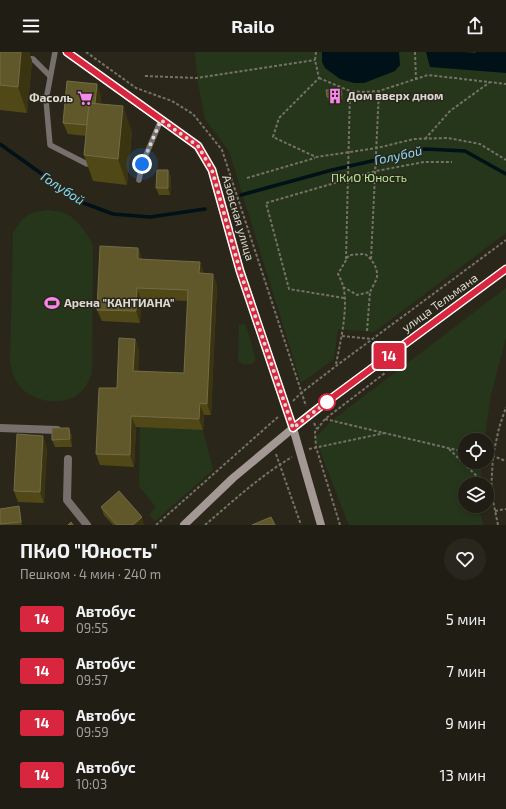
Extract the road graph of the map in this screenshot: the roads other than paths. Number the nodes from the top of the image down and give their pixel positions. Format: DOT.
graph roads {
  1 [pos="55,52"];
  2 [pos="67,52"];
  3 [pos="17,57"];
  4 [pos="50,76"];
  5 [pos="161,120"];
  6 [pos="87,164"];
  7 [pos="140,180"];
  8 [pos="506,269"];
  9 [pos="0,428"];
  10 [pos="293,428"];
  11 [pos="58,430"];
  12 [pos="68,459"];
  13 [pos="87,525"];
  14 [pos="184,525"];
  15 [pos="321,525"];
  1 -- 4 [label="lane"];
  2 -- 5 [label="main road, Азовская улица"];
  3 -- 4 [label="lane"];
  4 -- 6 [label="lane"];
  5 -- 7 [label="lane"];
  5 -- 10 [label="main road, Азовская улица"];
  8 -- 10 [label="main road, улица Тельмана"];
  9 -- 11 [label="street"];
  10 -- 14 [label="main road, улица Тельмана"];
  10 -- 15 [label="main road, Азовская улица"];
  12 -- 13 [label="street"];
}
